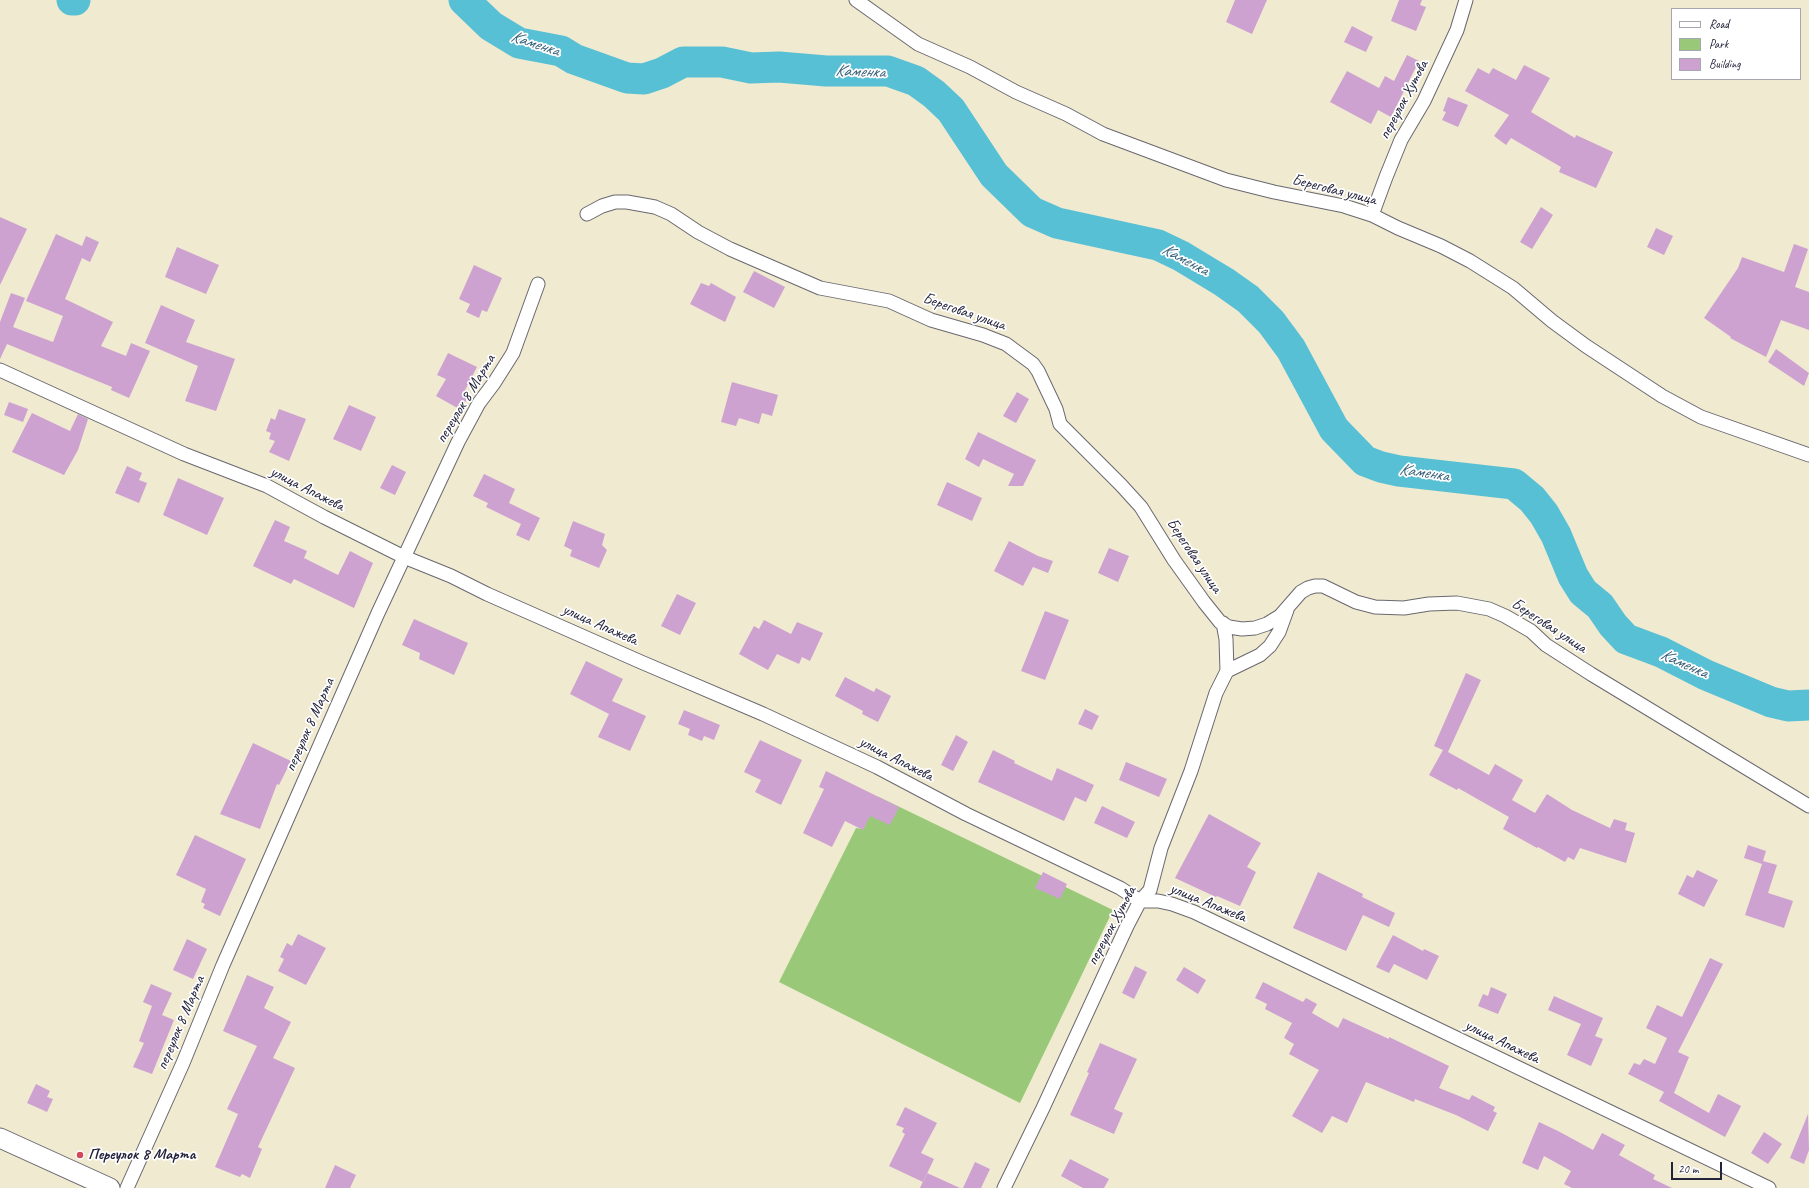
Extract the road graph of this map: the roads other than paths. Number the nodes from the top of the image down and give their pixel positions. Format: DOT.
graph roads {
  1 [pos="856,0"];
  2 [pos="1466,0"];
  3 [pos="587,214"];
  4 [pos="1372,215"];
  5 [pos="538,284"];
  6 [pos="0,370"];
  7 [pos="1809,455"];
  8 [pos="404,557"];
  9 [pos="1288,608"];
  10 [pos="1223,623"];
  11 [pos="1227,670"];
  12 [pos="1809,806"];
  13 [pos="1140,901"];
  14 [pos="0,1138"];
  15 [pos="110,1188"];
  16 [pos="127,1188"];
  17 [pos="1004,1188"];
  18 [pos="1769,1188"];
  1 -- 4 [label="street, Береговая улица"];
  2 -- 4 [label="street, переулок Хутова"];
  3 -- 10 [label="street, Береговая улица"];
  4 -- 7 [label="street, Береговая улица"];
  5 -- 8 [label="street, переулок 8 Марта"];
  6 -- 8 [label="street, улица Апажева"];
  8 -- 13 [label="street, улица Апажева"];
  8 -- 16 [label="street, переулок 8 Марта"];
  9 -- 10 [label="street, Береговая улица"];
  9 -- 11 [label="street"];
  9 -- 12 [label="street, Береговая улица"];
  10 -- 11 [label="street"];
  11 -- 13 [label="street, переулок Хутова"];
  13 -- 17 [label="street, переулок Хутова"];
  13 -- 18 [label="street, улица Апажева"];
  14 -- 15 [label="street"];
}
